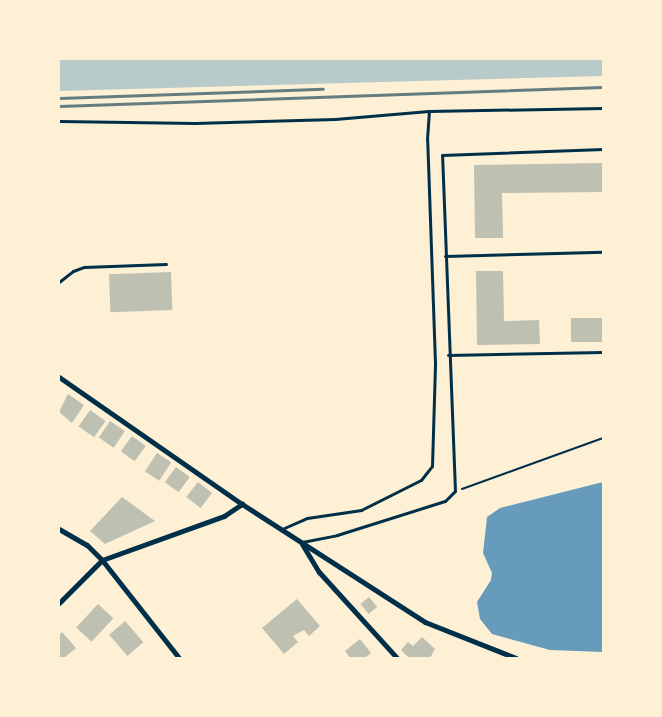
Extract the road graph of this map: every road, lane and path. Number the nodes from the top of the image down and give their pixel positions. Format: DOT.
graph roads {
  1 [pos="603,108"];
  2 [pos="429,111"];
  3 [pos="59,121"];
  4 [pos="603,149"];
  5 [pos="603,252"];
  6 [pos="445,256"];
  7 [pos="166,264"];
  8 [pos="59,282"];
  9 [pos="603,352"];
  10 [pos="448,355"];
  11 [pos="59,377"];
  12 [pos="603,438"];
  13 [pos="455,491"];
  14 [pos="242,504"];
  15 [pos="59,528"];
  16 [pos="281,529"];
  17 [pos="301,542"];
  18 [pos="102,560"];
  19 [pos="59,603"];
  20 [pos="179,658"];
  21 [pos="397,658"];
  22 [pos="516,658"];
  1 -- 2 [label="lane"];
  2 -- 3 [label="lane"];
  2 -- 16 [label="lane"];
  4 -- 6 [label="lane"];
  5 -- 6 [label="lane"];
  6 -- 10 [label="lane"];
  7 -- 8 [label="lane"];
  9 -- 10 [label="lane"];
  10 -- 13 [label="lane"];
  11 -- 14 [label="street"];
  12 -- 13 [label="path"];
  13 -- 17 [label="lane"];
  14 -- 16 [label="street"];
  14 -- 18 [label="street"];
  15 -- 18 [label="street"];
  16 -- 17 [label="street"];
  17 -- 21 [label="street"];
  17 -- 22 [label="street"];
  18 -- 19 [label="street"];
  18 -- 20 [label="street"];
}
